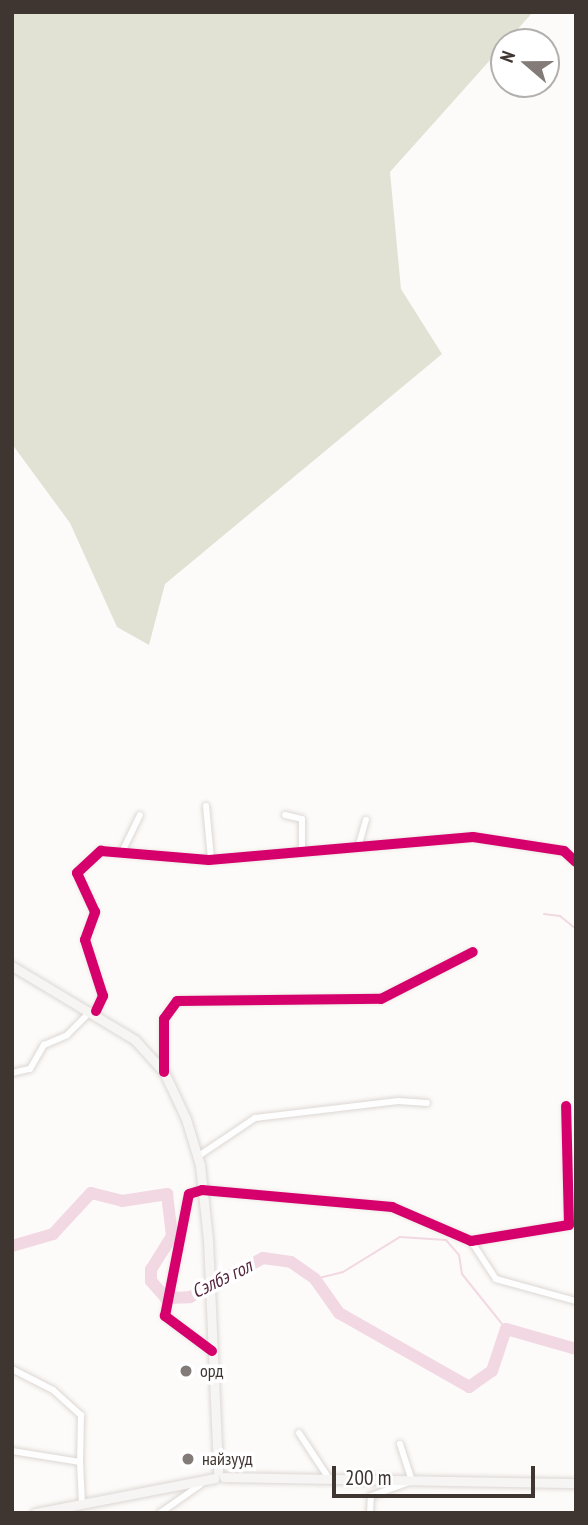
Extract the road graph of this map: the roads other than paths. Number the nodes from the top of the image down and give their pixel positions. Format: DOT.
graph roads {
  1 [pos="206,806"];
  2 [pos="140,815"];
  3 [pos="285,815"];
  4 [pos="366,820"];
  5 [pos="359,844"];
  6 [pos="302,850"];
  7 [pos="122,852"];
  8 [pos="211,859"];
  9 [pos="576,862"];
  10 [pos="473,952"];
  11 [pos="12,966"];
  12 [pos="94,1010"];
  13 [pos="164,1072"];
  14 [pos="12,1073"];
  15 [pos="427,1103"];
  16 [pos="566,1106"];
  17 [pos="197,1157"];
  18 [pos="202,1190"];
  19 [pos="573,1225"];
  20 [pos="471,1241"];
  21 [pos="576,1301"];
  22 [pos="212,1351"];
  23 [pos="12,1369"];
  24 [pos="299,1433"];
  25 [pos="400,1444"];
  26 [pos="12,1451"];
  27 [pos="80,1462"];
  28 [pos="219,1476"];
  29 [pos="330,1480"];
  30 [pos="412,1481"];
  31 [pos="576,1483"];
  32 [pos="200,1485"];
  33 [pos="82,1504"];
  34 [pos="35,1513"];
  35 [pos="160,1513"];
  36 [pos="370,1513"];
  1 -- 8 [label="street"];
  2 -- 7 [label="street"];
  3 -- 6 [label="street"];
  4 -- 5 [label="street"];
  5 -- 6 [label="street"];
  5 -- 9 [label="street"];
  6 -- 8 [label="street"];
  7 -- 8 [label="street"];
  7 -- 12 [label="street"];
  10 -- 13 [label="street"];
  11 -- 12 [label="main road"];
  12 -- 13 [label="main road"];
  12 -- 14 [label="street"];
  13 -- 17 [label="main road"];
  15 -- 17 [label="street"];
  16 -- 19 [label="street"];
  17 -- 18 [label="main road"];
  18 -- 20 [label="street"];
  18 -- 22 [label="main road"];
  18 -- 22 [label="street"];
  19 -- 20 [label="street"];
  20 -- 21 [label="street"];
  22 -- 28 [label="main road"];
  23 -- 27 [label="street"];
  24 -- 29 [label="street"];
  25 -- 30 [label="street"];
  26 -- 27 [label="street"];
  27 -- 33 [label="street"];
  28 -- 29 [label="main road"];
  28 -- 32 [label="main road"];
  29 -- 30 [label="main road"];
  30 -- 31 [label="main road"];
  30 -- 36 [label="street"];
  32 -- 33 [label="main road"];
  32 -- 35 [label="street"];
  33 -- 34 [label="main road"];
}
